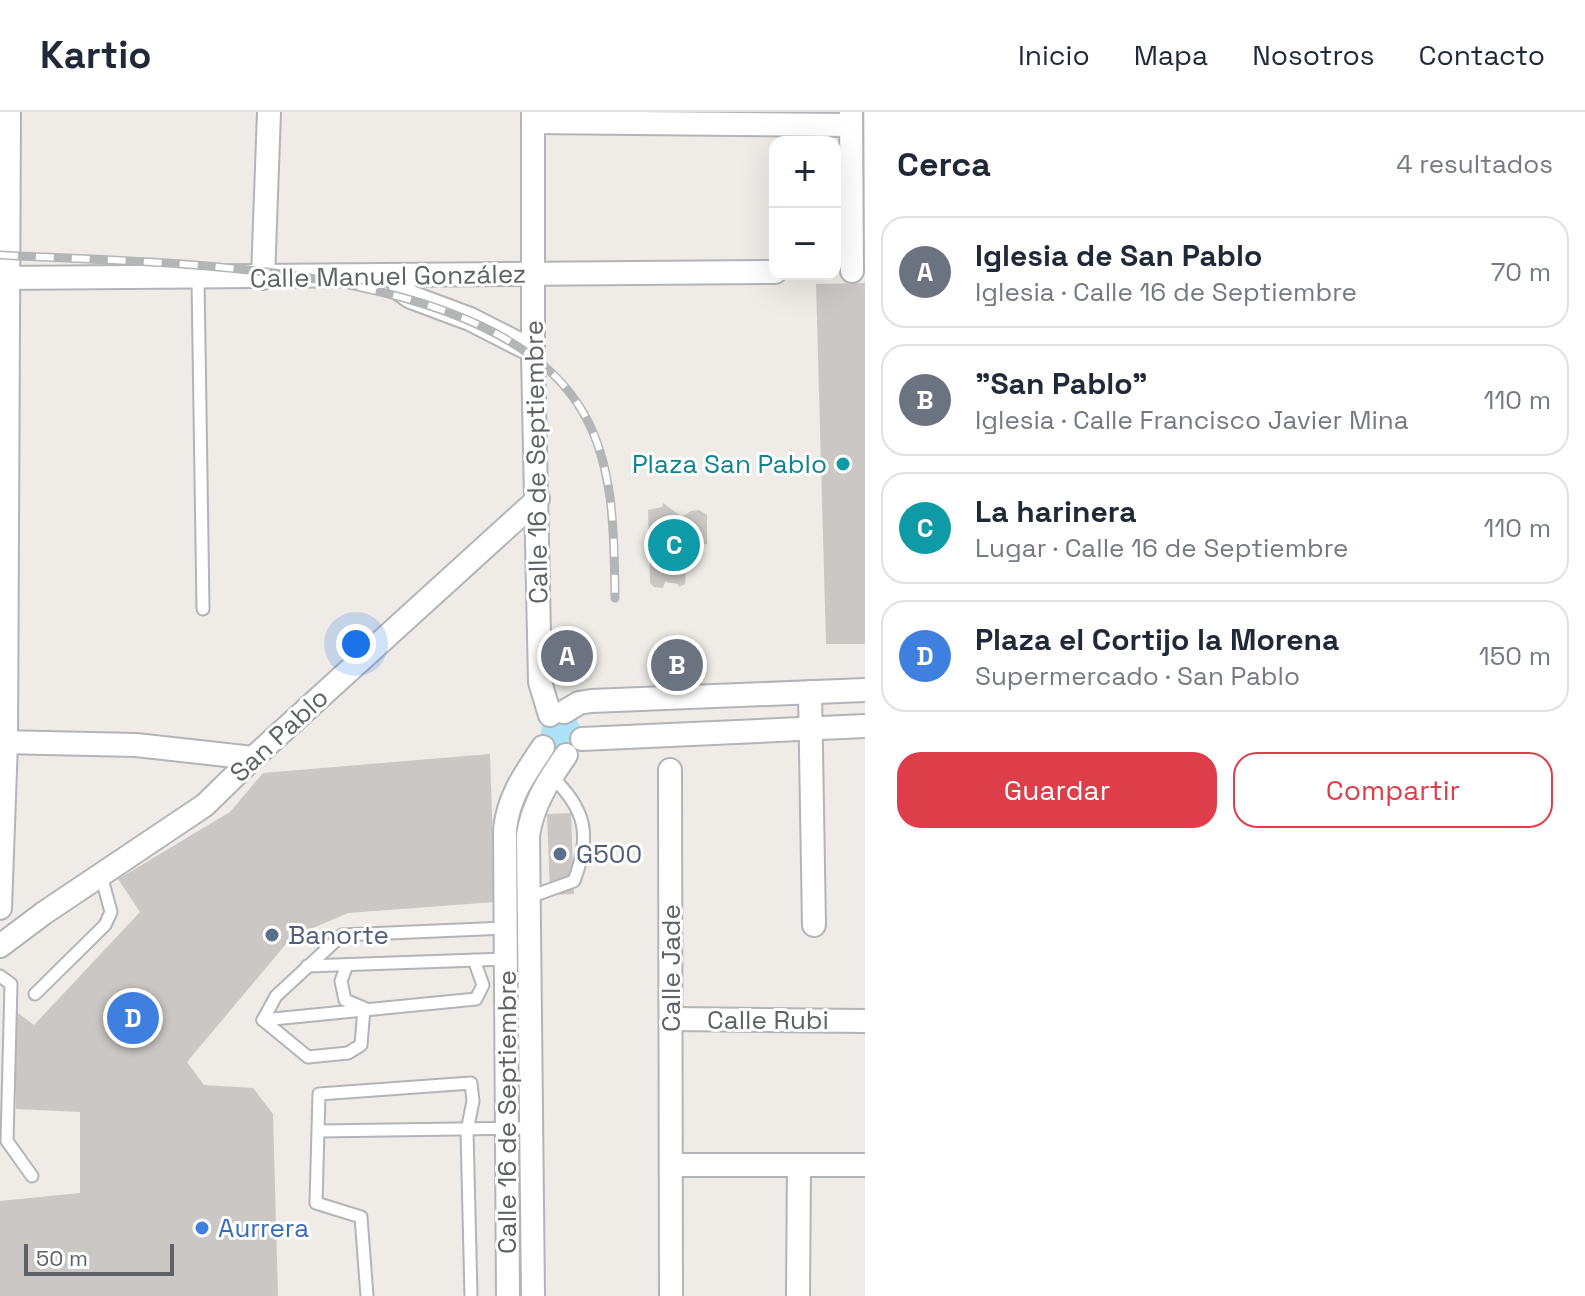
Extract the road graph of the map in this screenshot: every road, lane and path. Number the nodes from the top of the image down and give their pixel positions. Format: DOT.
graph roads {
  1 [pos="9,112"];
  2 [pos="269,112"];
  3 [pos="533,117"];
  4 [pos="851,119"];
  5 [pos="851,271"];
  6 [pos="769,272"];
  7 [pos="534,275"];
  8 [pos="398,276"];
  9 [pos="4,278"];
  10 [pos="198,278"];
  11 [pos="263,278"];
  12 [pos="533,351"];
  13 [pos="538,499"];
  14 [pos="203,609"];
  15 [pos="865,690"];
  16 [pos="810,692"];
  17 [pos="654,698"];
  18 [pos="557,714"];
  19 [pos="865,726"];
  20 [pos="809,729"];
  21 [pos="656,736"];
  22 [pos="582,739"];
  23 [pos="3,742"];
  24 [pos="543,747"];
  25 [pos="566,755"];
  26 [pos="253,758"];
  27 [pos="670,770"];
  28 [pos="551,776"];
  29 [pos="101,875"];
  30 [pos="529,898"];
  31 [pos="506,902"];
  32 [pos="0,908"];
  33 [pos="814,925"];
  34 [pos="506,928"];
  35 [pos="0,946"];
  36 [pos="506,959"];
  37 [pos="474,960"];
  38 [pos="347,965"];
  39 [pos="306,966"];
  40 [pos="0,976"];
  41 [pos="35,994"];
  42 [pos="364,1008"];
  43 [pos="671,1019"];
  44 [pos="263,1020"];
  45 [pos="865,1021"];
  46 [pos="532,1128"];
  47 [pos="507,1130"];
  48 [pos="319,1131"];
  49 [pos="467,1131"];
  50 [pos="671,1165"];
  51 [pos="799,1165"];
  52 [pos="865,1165"];
  53 [pos="32,1176"];
  54 [pos="367,1296"];
  55 [pos="471,1296"];
  56 [pos="508,1296"];
  57 [pos="533,1296"];
  58 [pos="671,1296"];
  59 [pos="798,1296"];
  1 -- 9 [label="street"];
  2 -- 11 [label="street"];
  3 -- 4 [label="street"];
  3 -- 7 [label="street, Calle 16 de Septiembre"];
  4 -- 5 [label="street"];
  6 -- 7 [label="street, Calle Manuel González"];
  7 -- 8 [label="street, Calle Manuel González"];
  7 -- 12 [label="street, Calle 16 de Septiembre"];
  8 -- 11 [label="street, Calle Manuel González"];
  8 -- 12 [label="street"];
  9 -- 10 [label="street, Calle Manuel González"];
  9 -- 23 [label="street"];
  10 -- 11 [label="street, Calle Manuel González"];
  10 -- 14 [label="lane"];
  12 -- 13 [label="street, Calle 16 de Septiembre"];
  13 -- 18 [label="street, Calle 16 de Septiembre"];
  13 -- 26 [label="street, San Pablo"];
  15 -- 16 [label="street"];
  16 -- 17 [label="street"];
  16 -- 20 [label="street"];
  17 -- 18 [label="street"];
  17 -- 21 [label="street"];
  18 -- 22 [label="street"];
  18 -- 24 [label="street"];
  19 -- 20 [label="street"];
  20 -- 21 [label="street"];
  20 -- 33 [label="street"];
  21 -- 22 [label="street"];
  22 -- 25 [label="street"];
  23 -- 26 [label="street"];
  23 -- 32 [label="street"];
  24 -- 25 [label="street"];
  24 -- 31 [label="street, Calle 16 de Septiembre"];
  25 -- 28 [label="street, Calle 16 de Septiembre"];
  26 -- 29 [label="street, San Pablo"];
  27 -- 43 [label="street, Calle Jade"];
  28 -- 30 [label="street, Calle 16 de Septiembre"];
  28 -- 30 [label="lane"];
  29 -- 35 [label="street, San Pablo"];
  29 -- 41 [label="lane"];
  30 -- 31 [label="lane"];
  30 -- 46 [label="street, Calle 16 de Septiembre"];
  31 -- 34 [label="street, Calle 16 de Septiembre"];
  34 -- 36 [label="street, Calle 16 de Septiembre"];
  34 -- 39 [label="lane"];
  36 -- 37 [label="lane"];
  36 -- 47 [label="street, Calle 16 de Septiembre"];
  37 -- 38 [label="lane"];
  37 -- 42 [label="lane"];
  38 -- 39 [label="lane"];
  38 -- 42 [label="lane"];
  39 -- 44 [label="lane"];
  40 -- 53 [label="lane"];
  42 -- 44 [label="lane"];
  42 -- 44 [label="lane"];
  43 -- 45 [label="street, Calle Rubi"];
  43 -- 50 [label="street, Calle Jade"];
  46 -- 47 [label="lane"];
  46 -- 57 [label="street, Calle 16 de Septiembre"];
  47 -- 49 [label="lane"];
  47 -- 56 [label="street, Calle 16 de Septiembre"];
  48 -- 49 [label="lane"];
  48 -- 49 [label="lane"];
  48 -- 54 [label="lane"];
  49 -- 55 [label="lane"];
  50 -- 51 [label="street"];
  50 -- 58 [label="street, Calle Jade"];
  51 -- 52 [label="street"];
  51 -- 59 [label="street"];
}
